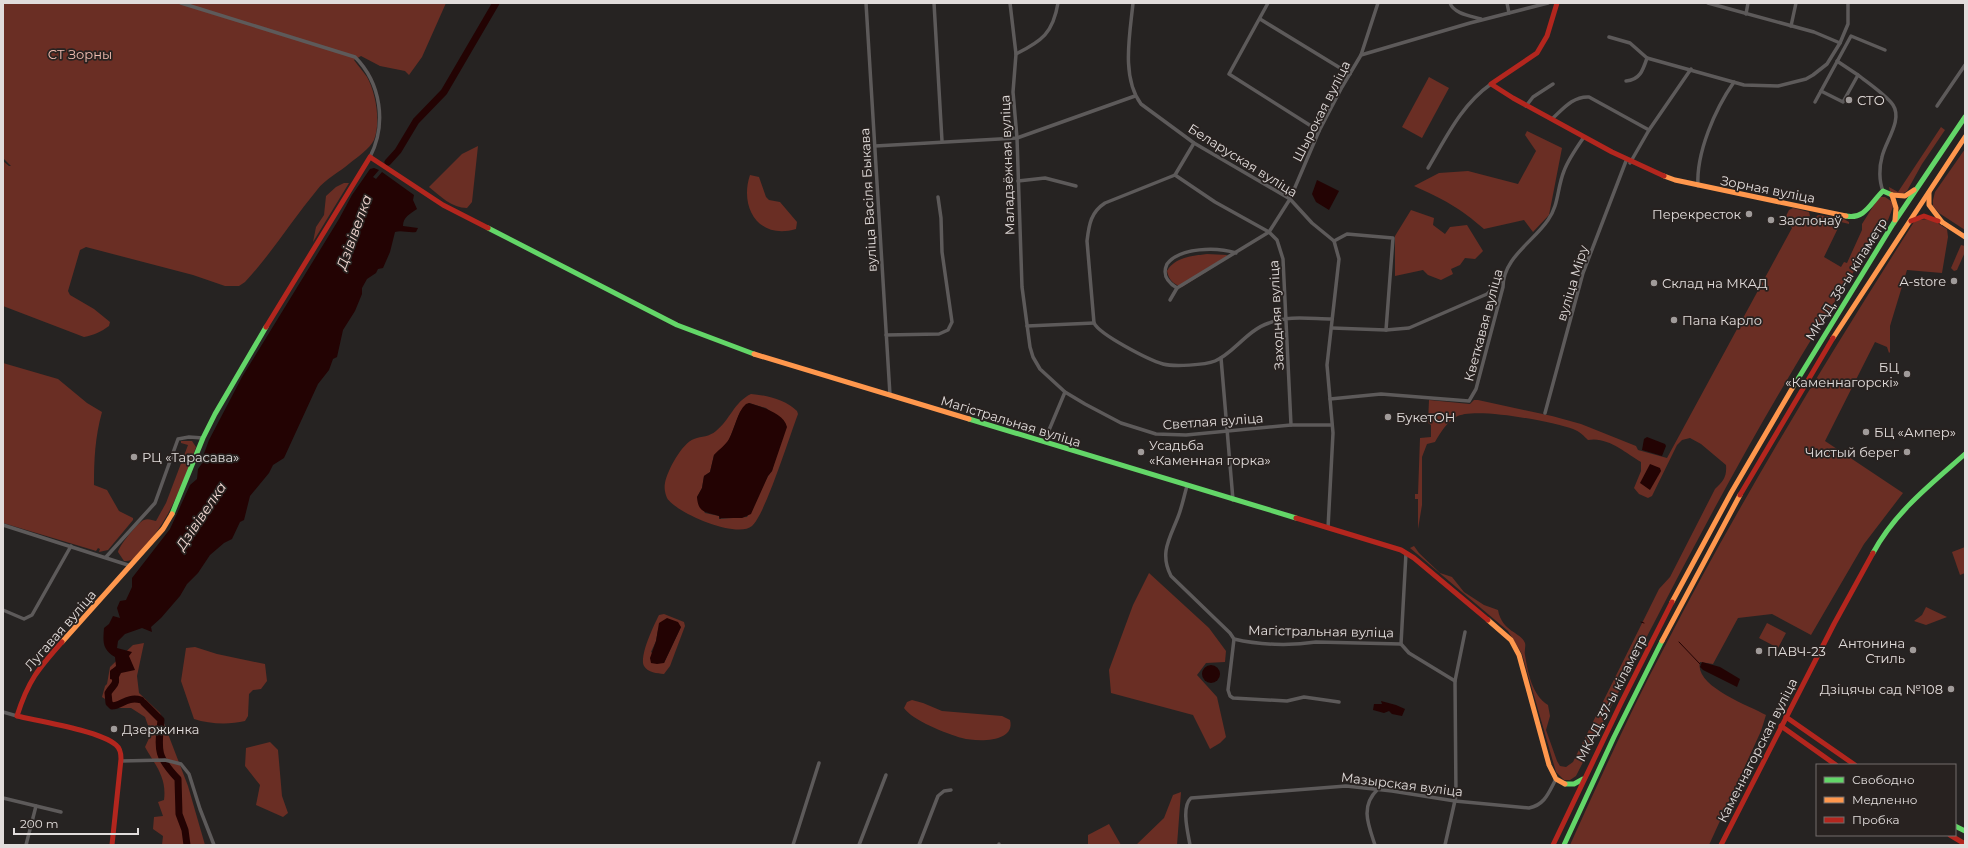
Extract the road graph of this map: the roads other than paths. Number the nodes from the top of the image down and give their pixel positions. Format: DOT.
graph roads {
  1 [pos="181,3"];
  2 [pos="866,3"];
  3 [pos="934,3"];
  4 [pos="1010,3"];
  5 [pos="1058,3"];
  6 [pos="1133,3"];
  7 [pos="1268,3"];
  8 [pos="1378,3"];
  9 [pos="1450,3"];
  10 [pos="1507,3"];
  11 [pos="1548,3"];
  12 [pos="1557,3"];
  13 [pos="1708,3"];
  14 [pos="1748,3"];
  15 [pos="1796,3"];
  16 [pos="1848,3"];
  17 [pos="196,5"];
  18 [pos="1509,13"];
  19 [pos="1746,14"];
  20 [pos="1260,19"];
  21 [pos="1482,20"];
  22 [pos="1791,26"];
  23 [pos="1609,37"];
  24 [pos="1840,43"];
  25 [pos="1885,50"];
  26 [pos="1016,54"];
  27 [pos="1361,55"];
  28 [pos="1647,58"];
  29 [pos="1837,61"];
  30 [pos="1965,66"];
  31 [pos="1691,70"];
  32 [pos="1350,74"];
  33 [pos="1858,75"];
  34 [pos="1626,82"];
  35 [pos="1734,82"];
  36 [pos="1491,84"];
  37 [pos="1553,84"];
  38 [pos="1821,91"];
  39 [pos="1135,96"];
  40 [pos="1815,102"];
  41 [pos="1526,106"];
  42 [pos="1937,106"];
  43 [pos="1965,117"];
  44 [pos="1552,119"];
  45 [pos="1649,130"];
  46 [pos="1320,131"];
  47 [pos="1584,137"];
  48 [pos="1965,137"];
  49 [pos="1017,138"];
  50 [pos="942,141"];
  51 [pos="1194,143"];
  52 [pos="875,146"];
  53 [pos="370,157"];
  54 [pos="1628,162"];
  55 [pos="1428,168"];
  56 [pos="1175,175"];
  57 [pos="1018,180"];
  58 [pos="1076,186"];
  59 [pos="1698,186"];
  60 [pos="1917,187"];
  61 [pos="1931,188"];
  62 [pos="1883,191"];
  63 [pos="1892,196"];
  64 [pos="938,197"];
  65 [pos="1290,199"];
  66 [pos="1942,222"];
  67 [pos="1894,223"];
  68 [pos="1908,223"];
  69 [pos="1269,232"];
  70 [pos="1965,237"];
  71 [pos="1334,240"];
  72 [pos="1236,253"];
  73 [pos="1503,279"];
  74 [pos="1176,288"];
  75 [pos="1170,300"];
  76 [pos="1287,319"];
  77 [pos="1332,319"];
  78 [pos="1094,323"];
  79 [pos="1027,326"];
  80 [pos="1332,328"];
  81 [pos="1386,330"];
  82 [pos="886,334"];
  83 [pos="1221,358"];
  84 [pos="1065,392"];
  85 [pos="890,396"];
  86 [pos="1330,399"];
  87 [pos="1545,413"];
  88 [pos="1291,426"];
  89 [pos="1332,426"];
  90 [pos="1228,430"];
  91 [pos="203,438"];
  92 [pos="1044,442"];
  93 [pos="1965,454"];
  94 [pos="1187,486"];
  95 [pos="1233,500"];
  96 [pos="3,525"];
  97 [pos="1328,528"];
  98 [pos="71,546"];
  99 [pos="1406,553"];
  100 [pos="106,557"];
  101 [pos="1694,562"];
  102 [pos="131,566"];
  103 [pos="1701,566"];
  104 [pos="3,610"];
  105 [pos="1464,632"];
  106 [pos="1234,639"];
  107 [pos="1401,644"];
  108 [pos="1454,681"];
  109 [pos="1339,702"];
  110 [pos="3,712"];
  111 [pos="17,716"];
  112 [pos="1786,717"];
  113 [pos="1781,726"];
  114 [pos="121,761"];
  115 [pos="819,763"];
  116 [pos="1835,764"];
  117 [pos="1854,764"];
  118 [pos="886,775"];
  119 [pos="1556,779"];
  120 [pos="1583,779"];
  121 [pos="1565,784"];
  122 [pos="1378,789"];
  123 [pos="951,790"];
  124 [pos="3,798"];
  125 [pos="1574,799"];
  126 [pos="1455,801"];
  127 [pos="36,806"];
  128 [pos="61,812"];
  129 [pos="1956,826"];
  130 [pos="1965,831"];
  131 [pos="1952,836"];
  132 [pos="1965,844"];
  133 [pos="26,845"];
  134 [pos="112,845"];
  135 [pos="214,845"];
  136 [pos="793,845"];
  137 [pos="859,845"];
  138 [pos="919,845"];
  139 [pos="1190,845"];
  140 [pos="1375,845"];
  141 [pos="1445,845"];
  142 [pos="1553,845"];
  143 [pos="1564,845"];
  144 [pos="1720,845"];
  1 -- 17 [label="street"];
  2 -- 52 [label="street, вуліца Васіля Быкава"];
  3 -- 50 [label="street"];
  4 -- 26 [label="street, Маладзёжная вуліца"];
  5 -- 26 [label="street"];
  6 -- 39 [label="street"];
  7 -- 20 [label="street"];
  8 -- 27 [label="street"];
  9 -- 21 [label="street"];
  10 -- 18 [label="street"];
  11 -- 18 [label="street, Шырокая вуліца"];
  12 -- 36 [label="main road"];
  13 -- 19 [label="street"];
  14 -- 19 [label="street"];
  15 -- 22 [label="street"];
  16 -- 24 [label="street"];
  17 -- 53 [label="street"];
  18 -- 21 [label="street, Шырокая вуліца"];
  19 -- 22 [label="street"];
  20 -- 32 [label="street"];
  20 -- 46 [label="street"];
  21 -- 27 [label="street, Шырокая вуліца"];
  22 -- 24 [label="street"];
  23 -- 28 [label="street"];
  24 -- 35 [label="street"];
  25 -- 29 [label="street"];
  26 -- 49 [label="street, Маладзёжная вуліца"];
  27 -- 32 [label="street, Шырокая вуліца"];
  28 -- 31 [label="street"];
  28 -- 34 [label="street"];
  29 -- 33 [label="street"];
  29 -- 38 [label="street"];
  30 -- 42 [label="street"];
  31 -- 35 [label="street"];
  31 -- 45 [label="street"];
  32 -- 46 [label="street, Шырокая вуліца"];
  33 -- 38 [label="street"];
  33 -- 62 [label="street"];
  35 -- 59 [label="street"];
  36 -- 41 [label="main road, Зорная вуліца"];
  36 -- 55 [label="street"];
  37 -- 41 [label="street"];
  38 -- 40 [label="street"];
  39 -- 49 [label="street"];
  39 -- 51 [label="street, Беларуская вуліца"];
  41 -- 44 [label="main road, Зорная вуліца"];
  43 -- 60 [label="main road, МКАД, 38-ы кіламетр"];
  44 -- 45 [label="street"];
  44 -- 47 [label="main road, Зорная вуліца"];
  45 -- 54 [label="street"];
  46 -- 65 [label="street, Шырокая вуліца"];
  47 -- 54 [label="main road, Зорная вуліца"];
  47 -- 73 [label="street, Кветкавая вуліца"];
  48 -- 61 [label="main road, МКАД, 38-ы кіламетр"];
  49 -- 50 [label="street"];
  49 -- 57 [label="street, Маладзёжная вуліца"];
  50 -- 52 [label="street"];
  51 -- 56 [label="street"];
  51 -- 65 [label="street, Беларуская вуліца"];
  52 -- 82 [label="street, вуліца Васіля Быкава"];
  53 -- 85 [label="main road, Магістральная вуліца"];
  53 -- 91 [label="main road, Лугавая вуліца"];
  54 -- 59 [label="main road, Зорная вуліца"];
  54 -- 87 [label="street, вуліца Міру"];
  56 -- 69 [label="street, Заходняя вуліца"];
  56 -- 78 [label="street"];
  57 -- 58 [label="street"];
  57 -- 79 [label="street, Маладзёжная вуліца"];
  59 -- 62 [label="main road, Зорная вуліца"];
  60 -- 63 [label="main road"];
  60 -- 67 [label="main road, МКАД, 38-ы кіламетр"];
  61 -- 66 [label="main road"];
  61 -- 68 [label="main road, МКАД, 38-ы кіламетр"];
  62 -- 63 [label="main road"];
  63 -- 67 [label="main road"];
  64 -- 82 [label="street"];
  65 -- 69 [label="street, Шырокая вуліца"];
  65 -- 71 [label="street, Беларуская вуліца"];
  66 -- 68 [label="main road"];
  66 -- 70 [label="main road"];
  67 -- 101 [label="main road, МКАД, 38-ы кіламетр"];
  68 -- 103 [label="main road, МКАД, 38-ы кіламетр"];
  69 -- 72 [label="street"];
  69 -- 76 [label="street, Заходняя вуліца"];
  71 -- 77 [label="street"];
  71 -- 81 [label="street"];
  72 -- 74 [label="street"];
  72 -- 74 [label="street"];
  73 -- 81 [label="street"];
  73 -- 86 [label="street, Кветкавая вуліца"];
  74 -- 75 [label="street"];
  76 -- 77 [label="street"];
  76 -- 83 [label="street"];
  76 -- 88 [label="street, Заходняя вуліца"];
  77 -- 80 [label="street"];
  78 -- 79 [label="street"];
  78 -- 83 [label="street"];
  79 -- 84 [label="street, Светлая вуліца"];
  80 -- 81 [label="street"];
  80 -- 86 [label="street"];
  82 -- 85 [label="street, вуліца Васіля Быкава"];
  83 -- 90 [label="street"];
  84 -- 90 [label="street, Светлая вуліца"];
  84 -- 92 [label="street"];
  85 -- 92 [label="main road, Магістральная вуліца"];
  86 -- 89 [label="street"];
  88 -- 89 [label="street, Светлая вуліца"];
  88 -- 90 [label="street, Светлая вуліца"];
  89 -- 97 [label="street"];
  90 -- 95 [label="street"];
  91 -- 100 [label="street"];
  91 -- 102 [label="main road, Лугавая вуліца"];
  92 -- 94 [label="main road, Магістральная вуліца"];
  93 -- 112 [label="main road, Каменнагорская вуліца"];
  94 -- 95 [label="main road, Магістральная вуліца"];
  94 -- 106 [label="street, Магістральная вуліца"];
  95 -- 97 [label="main road, Магістральная вуліца"];
  96 -- 98 [label="street"];
  97 -- 99 [label="main road, Магістральная вуліца"];
  98 -- 100 [label="street"];
  98 -- 104 [label="street"];
  99 -- 107 [label="street"];
  99 -- 119 [label="main road, Магістральная вуліца"];
  100 -- 102 [label="street"];
  101 -- 120 [label="main road, МКАД, 37-ы кіламетр"];
  102 -- 111 [label="main road, Лугавая вуліца"];
  103 -- 143 [label="main road, МКАД, 37-ы кіламетр"];
  105 -- 108 [label="street"];
  106 -- 107 [label="street, Магістральная вуліца"];
  106 -- 109 [label="street"];
  107 -- 108 [label="street"];
  108 -- 126 [label="street"];
  110 -- 111 [label="street"];
  111 -- 114 [label="main road"];
  112 -- 113 [label="main road, Каменнагорская вуліца"];
  112 -- 117 [label="main road"];
  113 -- 116 [label="main road"];
  113 -- 144 [label="main road, Каменнагорская вуліца"];
  114 -- 134 [label="main road"];
  114 -- 135 [label="street"];
  115 -- 136 [label="street"];
  118 -- 137 [label="street"];
  119 -- 121 [label="main road"];
  119 -- 126 [label="street, Мазырская вуліца"];
  120 -- 121 [label="main road"];
  120 -- 125 [label="main road, МКАД, 37-ы кіламетр"];
  121 -- 125 [label="main road"];
  122 -- 126 [label="street, Мазырская вуліца"];
  122 -- 139 [label="street, Мазырская вуліца"];
  122 -- 140 [label="street"];
  123 -- 138 [label="street"];
  124 -- 127 [label="street"];
  125 -- 142 [label="main road, МКАД, 37-ы кіламетр"];
  126 -- 141 [label="street"];
  127 -- 128 [label="street"];
  127 -- 133 [label="street"];
  129 -- 130 [label="main road"];
  131 -- 132 [label="main road"];
}
